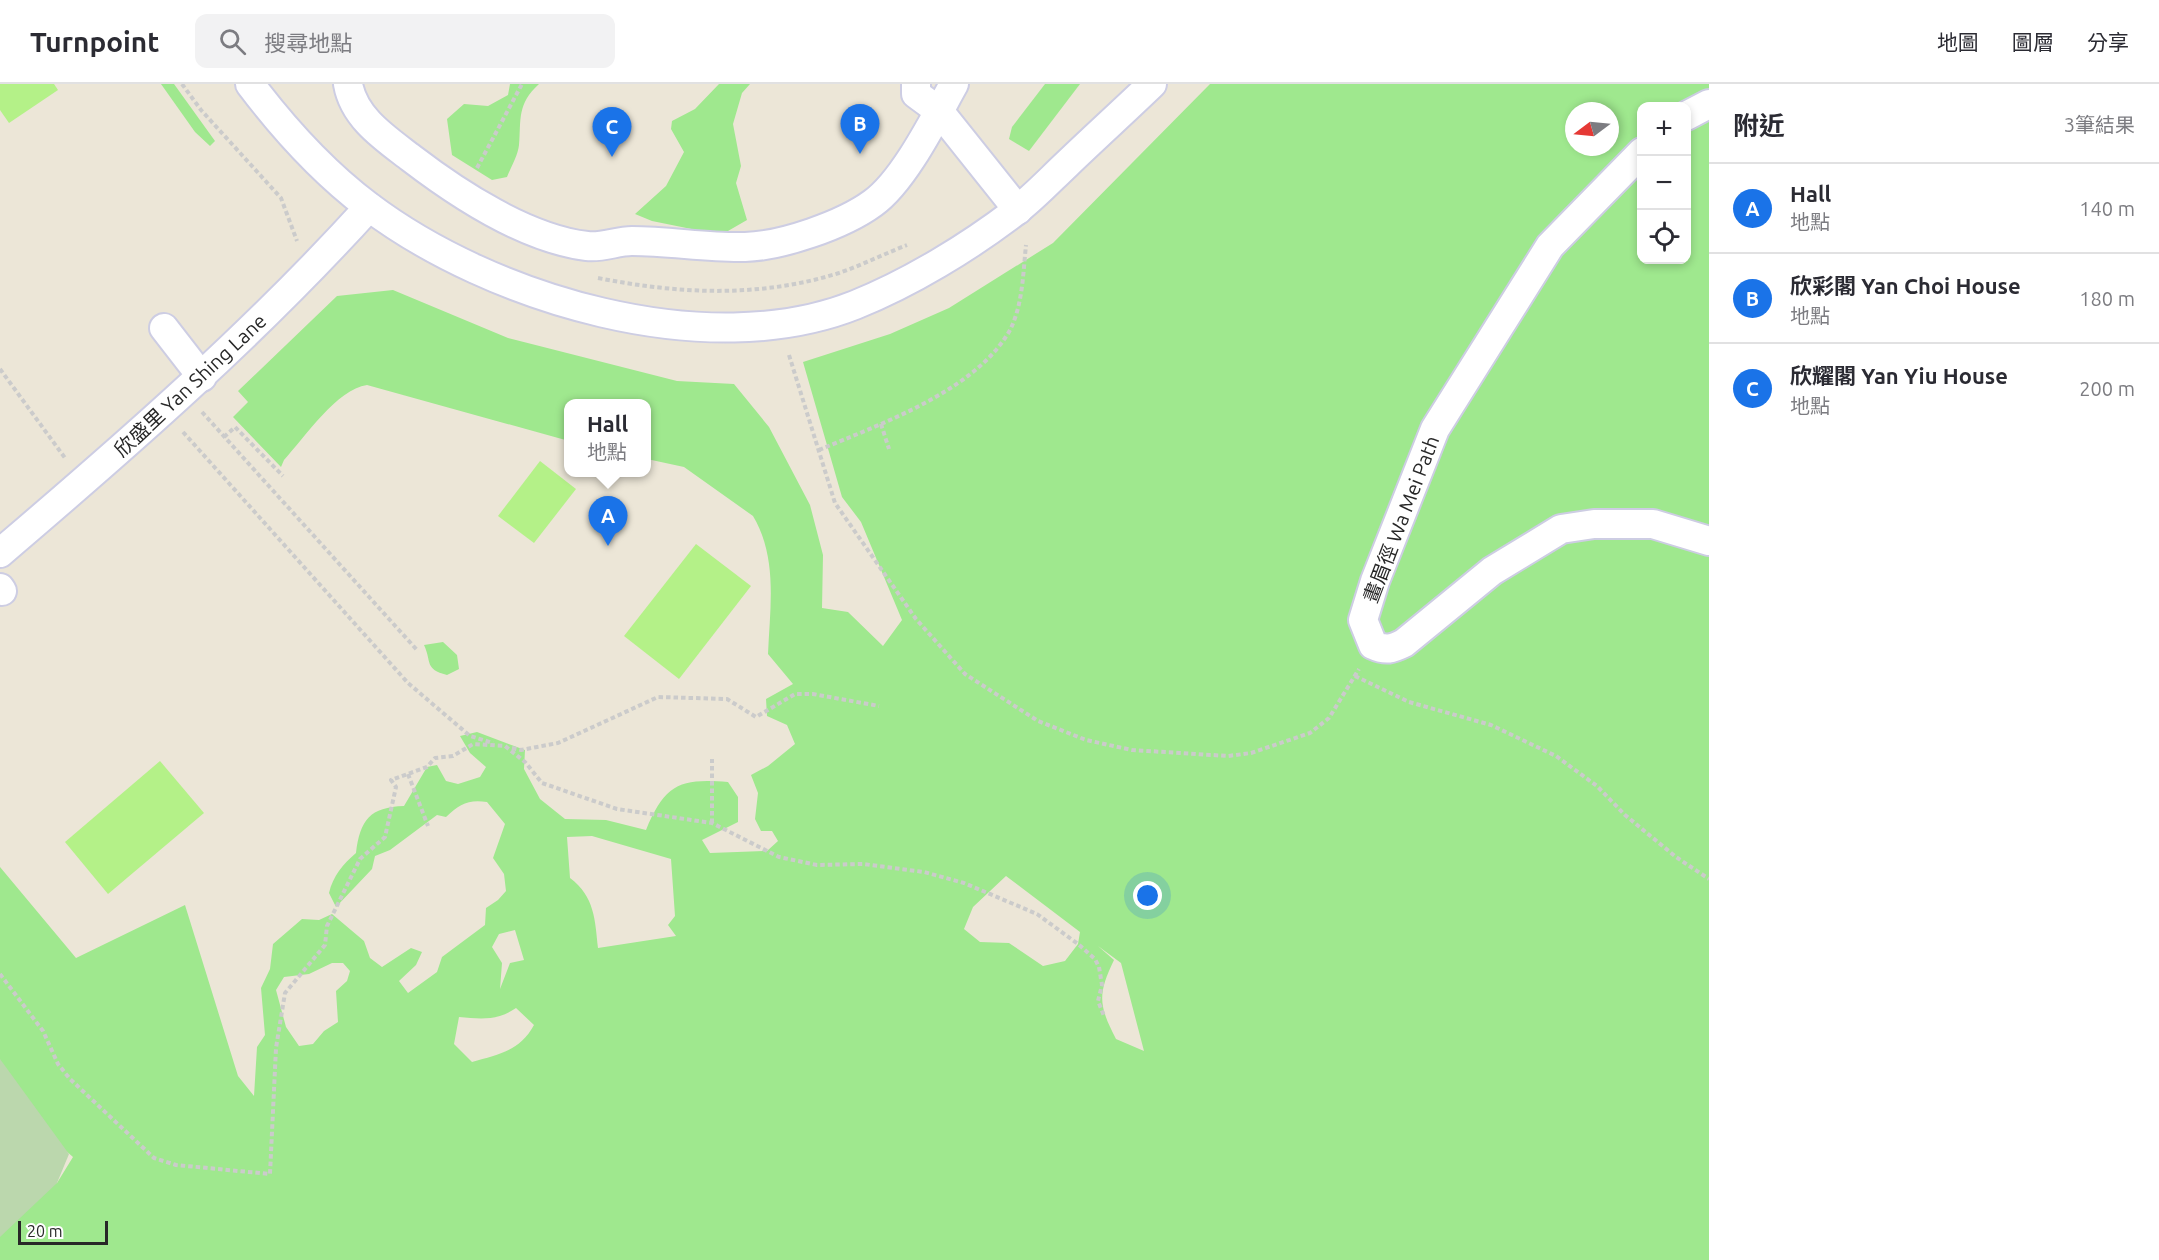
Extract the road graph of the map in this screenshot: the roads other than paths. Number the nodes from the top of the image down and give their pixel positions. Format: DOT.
graph roads {
  1 [pos="250,84"];
  2 [pos="348,84"];
  3 [pos="916,84"];
  4 [pos="954,84"];
  5 [pos="1152,84"];
  6 [pos="1709,104"];
  7 [pos="939,111"];
  8 [pos="1691,113"];
  9 [pos="1638,156"];
  10 [pos="369,207"];
  11 [pos="1018,210"];
  12 [pos="164,328"];
  13 [pos="202,377"];
  14 [pos="1709,541"];
  15 [pos="0,553"];
  1 -- 10 [label="street"];
  2 -- 7 [label="street"];
  3 -- 7 [label="street"];
  4 -- 7 [label="street"];
  5 -- 11 [label="street"];
  6 -- 8 [label="street"];
  7 -- 11 [label="street"];
  9 -- 14 [label="street, 畫眉徑 Wa Mei Path"];
  10 -- 11 [label="street"];
  10 -- 13 [label="street, 欣盛里 Yan Shing Lane"];
  12 -- 13 [label="street"];
  13 -- 15 [label="street, 欣盛里 Yan Shing Lane"];
}
